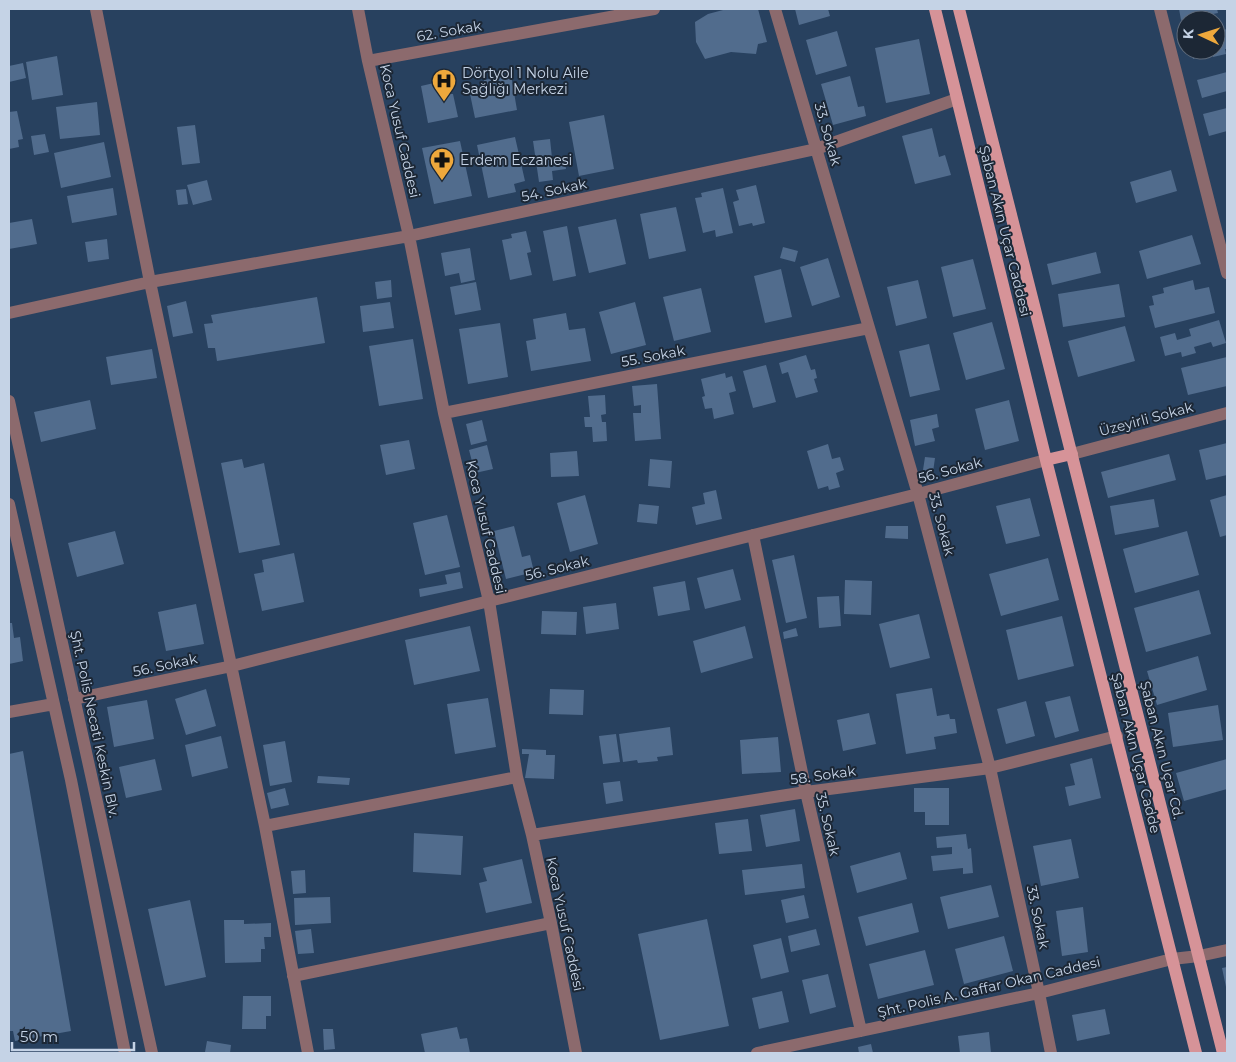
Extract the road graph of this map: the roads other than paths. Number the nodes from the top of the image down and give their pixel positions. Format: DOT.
graph roads {
  1 [pos="96,9"];
  2 [pos="358,9"];
  3 [pos="654,9"];
  4 [pos="775,9"];
  5 [pos="935,9"];
  6 [pos="960,9"];
  7 [pos="1160,9"];
  8 [pos="368,61"];
  9 [pos="958,99"];
  10 [pos="816,149"];
  11 [pos="409,236"];
  12 [pos="1227,273"];
  13 [pos="150,282"];
  14 [pos="9,313"];
  15 [pos="869,328"];
  16 [pos="9,401"];
  17 [pos="444,413"];
  18 [pos="1227,413"];
  19 [pos="1072,454"];
  20 [pos="1046,460"];
  21 [pos="918,494"];
  22 [pos="9,504"];
  23 [pos="753,535"];
  24 [pos="489,601"];
  25 [pos="232,666"];
  26 [pos="74,698"];
  27 [pos="54,704"];
  28 [pos="9,712"];
  29 [pos="1116,736"];
  30 [pos="990,768"];
  31 [pos="518,777"];
  32 [pos="806,792"];
  33 [pos="265,826"];
  34 [pos="532,835"];
  35 [pos="551,924"];
  36 [pos="1227,950"];
  37 [pos="1199,956"];
  38 [pos="1172,959"];
  39 [pos="293,976"];
  40 [pos="1039,993"];
  41 [pos="860,1031"];
  42 [pos="125,1053"];
  43 [pos="152,1053"];
  44 [pos="308,1053"];
  45 [pos="576,1053"];
  46 [pos="757,1053"];
  47 [pos="1051,1053"];
  48 [pos="1196,1053"];
  49 [pos="1223,1053"];
  1 -- 13 [label="street"];
  2 -- 8 [label="street, Koca Yusuf Caddesi"];
  3 -- 8 [label="street, 62. Sokak"];
  4 -- 10 [label="street, 33. Sokak"];
  5 -- 9 [label="main road, Şaban Akın Uçar Caddesi"];
  6 -- 19 [label="main road, Şaban Akın Uçar Caddesi"];
  7 -- 12 [label="street"];
  8 -- 11 [label="street, Koca Yusuf Caddesi"];
  9 -- 10 [label="street, 54. Sokak"];
  9 -- 20 [label="main road, Şaban Akın Uçar Caddesi"];
  10 -- 11 [label="street, 54. Sokak"];
  10 -- 15 [label="street, 33. Sokak"];
  11 -- 13 [label="street, 54. Sokak"];
  11 -- 17 [label="street, Koca Yusuf Caddesi"];
  13 -- 14 [label="street, 54. Sokak"];
  13 -- 25 [label="street"];
  15 -- 17 [label="street, 55. Sokak"];
  15 -- 21 [label="street, 33. Sokak"];
  16 -- 26 [label="street, Şht. Polis Necati Keskin Blv."];
  17 -- 24 [label="street, Koca Yusuf Caddesi"];
  18 -- 19 [label="street, Üzeyirli Sokak"];
  19 -- 20 [label="main road"];
  19 -- 37 [label="main road, Şaban Akın Uçar Cd."];
  20 -- 21 [label="street, 56. Sokak"];
  20 -- 29 [label="main road, Şaban Akın Uçar Cadde"];
  21 -- 23 [label="street, 56. Sokak"];
  21 -- 30 [label="street, 33. Sokak"];
  22 -- 27 [label="street"];
  23 -- 24 [label="street, 56. Sokak"];
  23 -- 32 [label="street, 35. Sokak"];
  24 -- 25 [label="street, 56. Sokak"];
  24 -- 31 [label="street, Koca Yusuf Caddesi"];
  25 -- 26 [label="street, 56. Sokak"];
  25 -- 33 [label="street"];
  26 -- 43 [label="street, Şht. Polis Necati Keskin Blv."];
  27 -- 28 [label="street"];
  27 -- 42 [label="street"];
  29 -- 30 [label="street, 58. Sokak"];
  29 -- 38 [label="main road, Şaban Akın Uçar Cadde"];
  30 -- 32 [label="street, 58. Sokak"];
  30 -- 40 [label="street, 33. Sokak"];
  31 -- 33 [label="street"];
  31 -- 34 [label="street, Koca Yusuf Caddesi"];
  32 -- 34 [label="street, 58. Sokak"];
  32 -- 41 [label="street, 35. Sokak"];
  33 -- 39 [label="street"];
  34 -- 35 [label="street, Koca Yusuf Caddesi"];
  35 -- 39 [label="street"];
  35 -- 45 [label="street, Koca Yusuf Caddesi"];
  36 -- 37 [label="street, Şht. Polis A. Gaffar Okan Caddesi"];
  37 -- 38 [label="street, Şht. Polis A. Gaffar Okan Caddesi"];
  37 -- 49 [label="main road, Şaban Akın Uçar Cd."];
  38 -- 40 [label="street, Şht. Polis A. Gaffar Okan Caddesi"];
  38 -- 48 [label="main road, Şaban Akın Uçar Cadde"];
  39 -- 44 [label="street"];
  40 -- 41 [label="street, Şht. Polis A. Gaffar Okan Caddesi"];
  40 -- 47 [label="street, 33. Sokak"];
  41 -- 46 [label="street, Şht. Polis A. Gaffar Okan Caddesi"];
}
